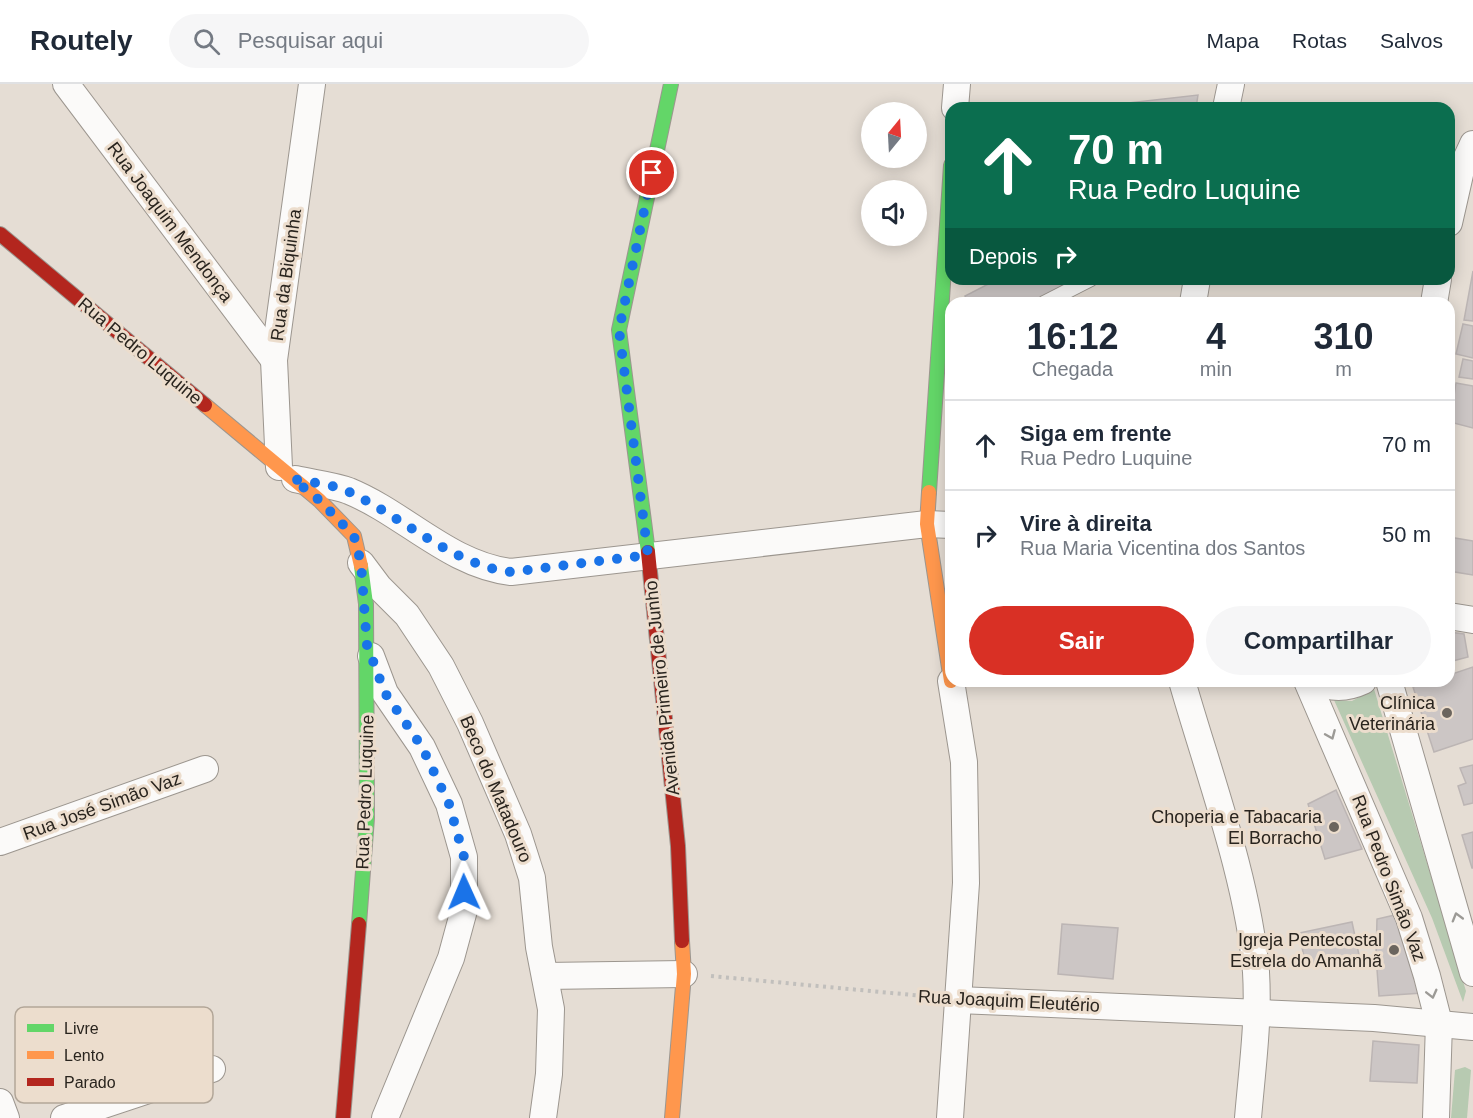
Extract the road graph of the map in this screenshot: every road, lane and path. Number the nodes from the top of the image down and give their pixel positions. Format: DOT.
graph roads {
  1 [pos="66,84"];
  2 [pos="312,84"];
  3 [pos="671,84"];
  4 [pos="957,84"];
  5 [pos="1231,84"];
  6 [pos="956,102"];
  7 [pos="1227,102"];
  8 [pos="1473,144"];
  9 [pos="1455,196"];
  10 [pos="0,234"];
  11 [pos="1079,285"];
  12 [pos="1056,297"];
  13 [pos="945,345"];
  14 [pos="274,360"];
  15 [pos="286,473"];
  16 [pos="939,525"];
  17 [pos="648,555"];
  18 [pos="361,563"];
  19 [pos="945,603"];
  20 [pos="1455,617"];
  21 [pos="1473,620"];
  22 [pos="367,645"];
  23 [pos="952,687"];
  24 [pos="1184,687"];
  25 [pos="1310,687"];
  26 [pos="1331,687"];
  27 [pos="1347,687"];
  28 [pos="1391,687"];
  29 [pos="205,769"];
  30 [pos="0,842"];
  31 [pos="1473,973"];
  32 [pos="684,974"];
  33 [pos="545,976"];
  34 [pos="958,1000"];
  35 [pos="1257,1015"];
  36 [pos="1439,1023"];
  37 [pos="1473,1027"];
  38 [pos="0,1102"];
  39 [pos="109,1103"];
  40 [pos="6,1118"];
  41 [pos="64,1118"];
  42 [pos="343,1118"];
  43 [pos="385,1118"];
  44 [pos="543,1118"];
  45 [pos="672,1118"];
  46 [pos="950,1118"];
  47 [pos="1248,1118"];
  48 [pos="1436,1118"];
  1 -- 14 [label="street, Rua Joaquim Mendonça"];
  2 -- 14 [label="street, Rua da Biquinha"];
  3 -- 17 [label="street, Avenida Primeiro de Junho"];
  4 -- 6 [label="street"];
  5 -- 7 [label="street"];
  8 -- 9 [label="street"];
  10 -- 15 [label="street, Rua Pedro Luquine"];
  11 -- 12 [label="lane"];
  13 -- 16 [label="street"];
  14 -- 15 [label="street, Rua da Biquinha"];
  15 -- 17 [label="street"];
  15 -- 18 [label="street, Rua Pedro Luquine"];
  16 -- 17 [label="street"];
  16 -- 19 [label="street"];
  17 -- 32 [label="street, Avenida Primeiro de Junho"];
  18 -- 22 [label="street, Rua Pedro Luquine"];
  18 -- 33 [label="street, Beco do Matadouro"];
  20 -- 21 [label="street"];
  22 -- 42 [label="street, Rua Pedro Luquine"];
  22 -- 43 [label="street"];
  23 -- 34 [label="street"];
  24 -- 35 [label="street"];
  25 -- 36 [label="street, Rua Pedro Simão Vaz, one-way"];
  26 -- 27 [label="street"];
  31 -- 28 [label="street, one-way"];
  29 -- 30 [label="street, Rua José Simão Vaz"];
  32 -- 33 [label="street"];
  32 -- 34 [label="path, Rua Joaquim Eleutério"];
  32 -- 45 [label="street, Avenida Primeiro de Junho"];
  33 -- 44 [label="street, Beco do Matadouro"];
  34 -- 35 [label="street, Rua Joaquim Eleutério"];
  34 -- 46 [label="street"];
  35 -- 36 [label="street, Rua Joaquim Eleutério"];
  35 -- 47 [label="street"];
  36 -- 37 [label="street, Rua Joaquim Eleutério"];
  36 -- 48 [label="street, Rua Pedro Simão Vaz"];
  38 -- 40 [label="street"];
  39 -- 41 [label="street"];
}
